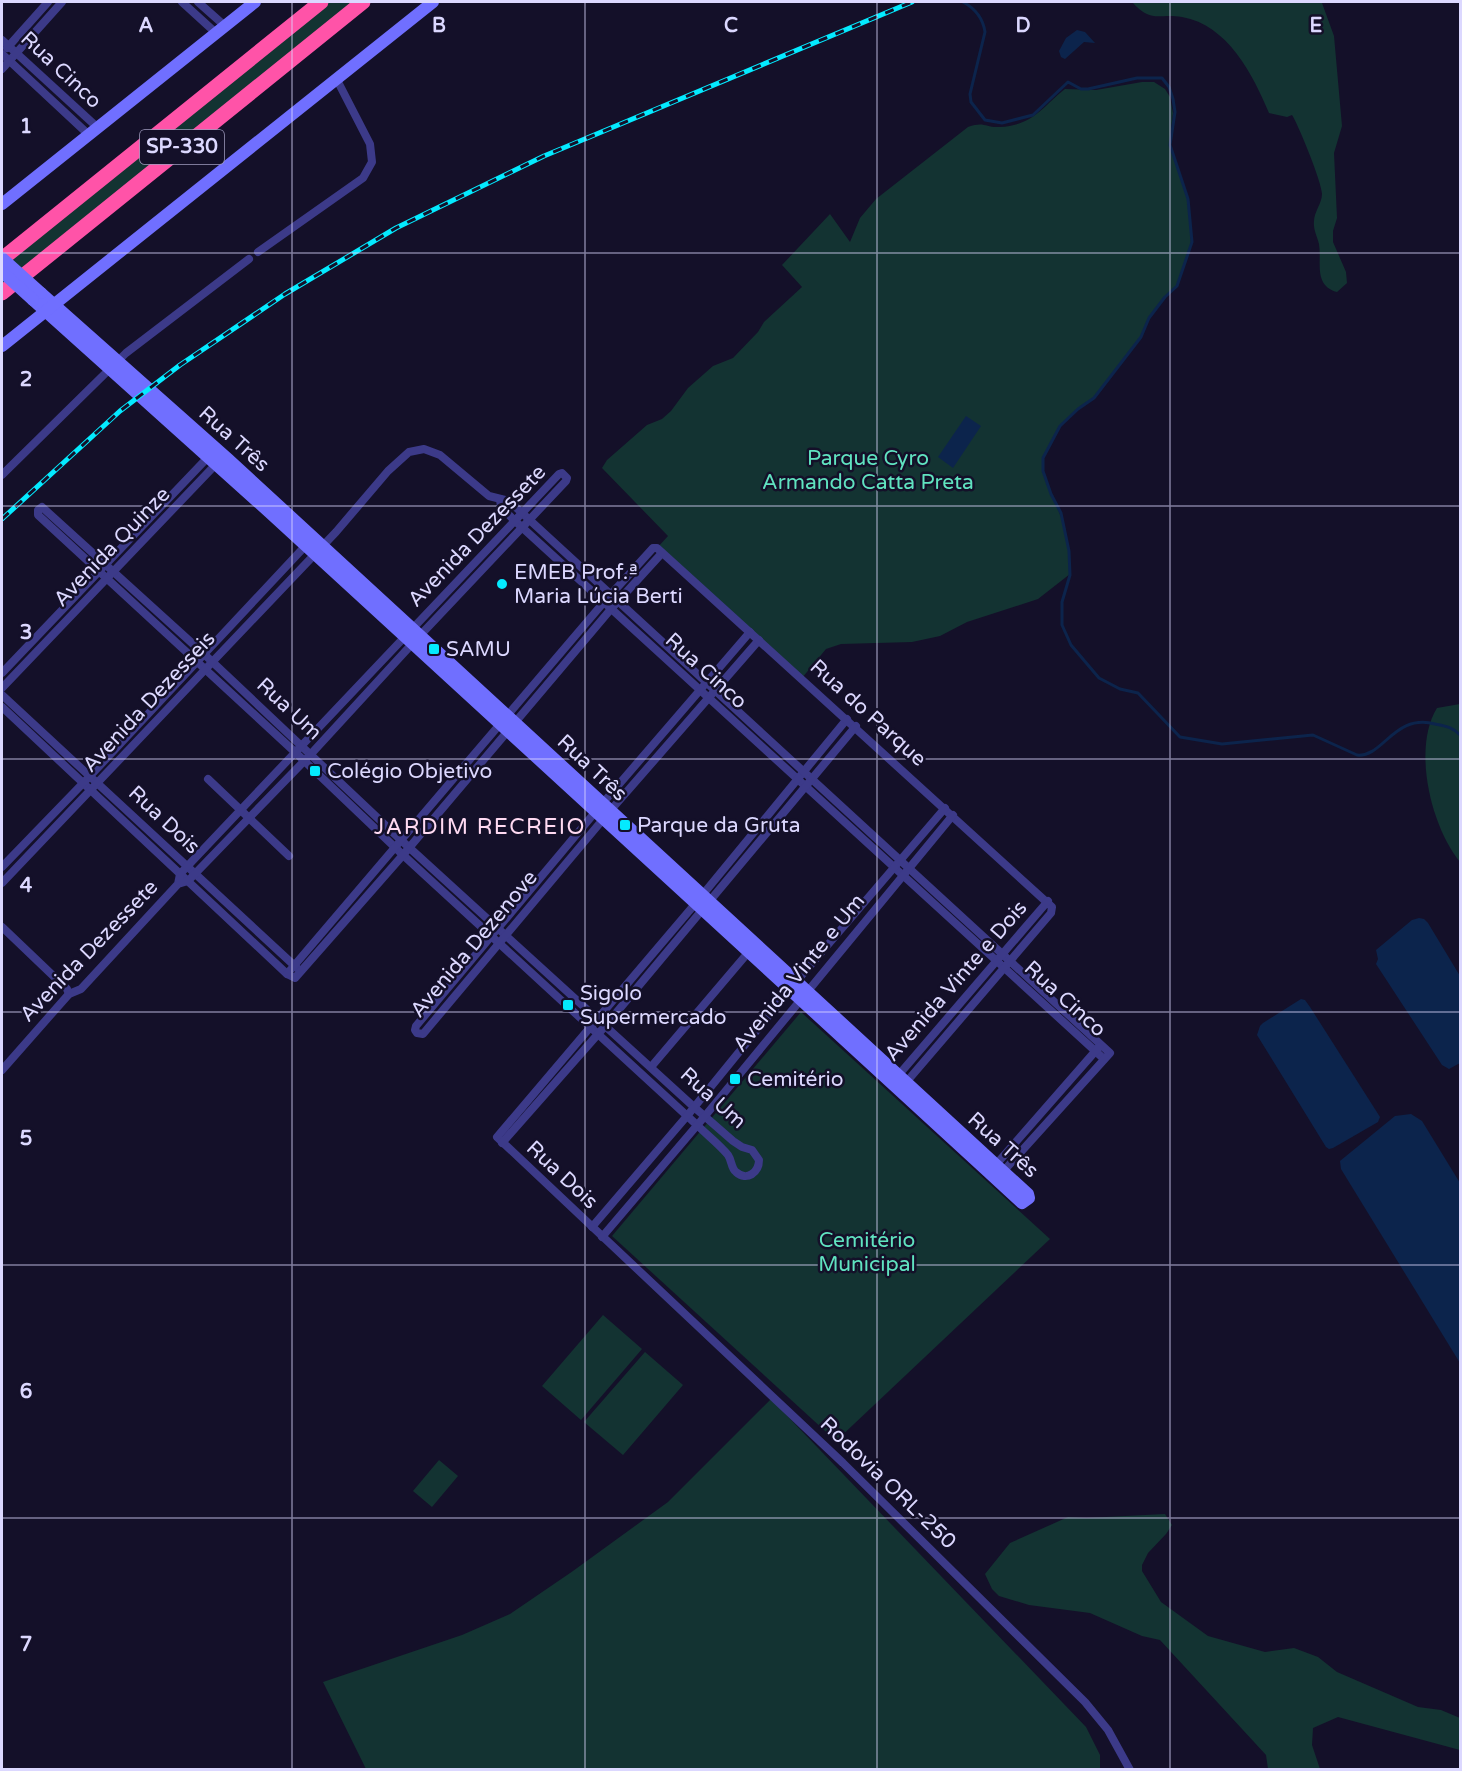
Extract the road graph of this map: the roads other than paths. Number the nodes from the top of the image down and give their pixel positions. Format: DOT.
graph roads {
  1 [pos="48,2"];
  2 [pos="62,2"];
  3 [pos="182,2"];
  4 [pos="198,2"];
  5 [pos="255,2"];
  6 [pos="321,2"];
  7 [pos="363,2"];
  8 [pos="433,2"];
  9 [pos="221,29"];
  10 [pos="5,43"];
  11 [pos="16,53"];
  12 [pos="3,56"];
  13 [pos="2,69"];
  14 [pos="336,78"];
  15 [pos="60,93"];
  16 [pos="52,101"];
  17 [pos="93,131"];
  18 [pos="2,204"];
  19 [pos="258,252"];
  20 [pos="2,258"];
  21 [pos="249,259"];
  22 [pos="2,272"];
  23 [pos="2,292"];
  24 [pos="37,296"];
  25 [pos="49,307"];
  26 [pos="2,346"];
  27 [pos="114,364"];
  28 [pos="216,456"];
  29 [pos="3,471"];
  30 [pos="500,500"];
  31 [pos="522,512"];
  32 [pos="514,520"];
  33 [pos="530,520"];
  34 [pos="522,527"];
  35 [pos="314,545"];
  36 [pos="660,550"];
  37 [pos="106,564"];
  38 [pos="99,571"];
  39 [pos="114,571"];
  40 [pos="107,579"];
  41 [pos="610,594"];
  42 [pos="618,601"];
  43 [pos="603,602"];
  44 [pos="611,609"];
  45 [pos="750,632"];
  46 [pos="412,636"];
  47 [pos="759,640"];
  48 [pos="204,654"];
  49 [pos="197,661"];
  50 [pos="211,661"];
  51 [pos="205,668"];
  52 [pos="2,673"];
  53 [pos="540,678"];
  54 [pos="707,682"];
  55 [pos="548,684"];
  56 [pos="2,688"];
  57 [pos="715,689"];
  58 [pos="699,690"];
  59 [pos="2,695"];
  60 [pos="707,697"];
  61 [pos="2,707"];
  62 [pos="847,719"];
  63 [pos="508,724"];
  64 [pos="856,726"];
  65 [pos="666,729"];
  66 [pos="674,736"];
  67 [pos="300,750"];
  68 [pos="477,752"];
  69 [pos="311,754"];
  70 [pos="485,759"];
  71 [pos="305,761"];
  72 [pos="804,770"];
  73 [pos="90,776"];
  74 [pos="796,778"];
  75 [pos="813,778"];
  76 [pos="208,779"];
  77 [pos="82,783"];
  78 [pos="97,783"];
  79 [pos="806,787"];
  80 [pos="90,790"];
  81 [pos="945,808"];
  82 [pos="241,810"];
  83 [pos="602,812"];
  84 [pos="953,815"];
  85 [pos="249,818"];
  86 [pos="406,844"];
  87 [pos="396,848"];
  88 [pos="403,855"];
  89 [pos="289,856"];
  90 [pos="902,860"];
  91 [pos="188,866"];
  92 [pos="909,866"];
  93 [pos="2,867"];
  94 [pos="895,867"];
  95 [pos="180,874"];
  96 [pos="196,874"];
  97 [pos="903,875"];
  98 [pos="188,881"];
  99 [pos="2,883"];
  100 [pos="178,884"];
  101 [pos="702,903"];
  102 [pos="1050,904"];
  103 [pos="2,927"];
  104 [pos="499,935"];
  105 [pos="752,949"];
  106 [pos="1003,953"];
  107 [pos="997,961"];
  108 [pos="1007,964"];
  109 [pos="298,971"];
  110 [pos="792,986"];
  111 [pos="69,994"];
  112 [pos="803,997"];
  113 [pos="598,1018"];
  114 [pos="606,1026"];
  115 [pos="591,1027"];
  116 [pos="599,1034"];
  117 [pos="1098,1047"];
  118 [pos="651,1067"];
  119 [pos="2,1070"];
  120 [pos="898,1083"];
  121 [pos="694,1107"];
  122 [pos="687,1116"];
  123 [pos="705,1116"];
  124 [pos="697,1125"];
  125 [pos="500,1141"];
  126 [pos="996,1172"];
  127 [pos="592,1227"];
  128 [pos="602,1237"];
  129 [pos="1130,1770"];
  1 -- 10 [label="street"];
  2 -- 11 [label="street"];
  3 -- 9 [label="street"];
  4 -- 9 [label="street"];
  5 -- 9 [label="street"];
  6 -- 20 [label="highway, SP-330"];
  7 -- 23 [label="highway, SP-330"];
  8 -- 14 [label="street"];
  9 -- 17 [label="street"];
  10 -- 11 [label="street, Rua Cinco"];
  10 -- 12 [label="street"];
  11 -- 12 [label="street"];
  11 -- 15 [label="street, Rua Cinco"];
  12 -- 13 [label="street"];
  12 -- 16 [label="street, Rua Cinco"];
  14 -- 19 [label="street"];
  14 -- 25 [label="street"];
  15 -- 16 [label="street"];
  15 -- 17 [label="street, Rua Cinco"];
  16 -- 17 [label="street, Rua Cinco"];
  17 -- 18 [label="street"];
  20 -- 24 [label="street, Rua Três, bridge"];
  21 -- 27 [label="street"];
  22 -- 24 [label="street, Rua Três, bridge"];
  24 -- 25 [label="street, Rua Três"];
  25 -- 26 [label="street"];
  25 -- 27 [label="street, Rua Três"];
  27 -- 28 [label="street, Rua Três"];
  27 -- 29 [label="street"];
  28 -- 35 [label="street, Rua Três"];
  28 -- 37 [label="street, Avenida Quinze"];
  28 -- 39 [label="street, Avenida Quinze"];
  30 -- 31 [label="street, Rua Cinco"];
  30 -- 32 [label="street, Rua Cinco"];
  30 -- 35 [label="street"];
  31 -- 32 [label="street, Avenida Dezessete"];
  31 -- 33 [label="street, Rua Cinco"];
  31 -- 33 [label="street, Avenida Dezessete"];
  32 -- 34 [label="street, Rua Cinco"];
  32 -- 46 [label="street, Avenida Dezessete"];
  33 -- 34 [label="street, Avenida Dezessete"];
  33 -- 41 [label="street, Rua Cinco"];
  34 -- 43 [label="street, Rua Cinco"];
  34 -- 46 [label="street, Avenida Dezessete"];
  35 -- 46 [label="street, Rua Três"];
  35 -- 48 [label="street, Avenida Dezesseis"];
  35 -- 50 [label="street, Avenida Dezesseis"];
  36 -- 41 [label="street"];
  36 -- 42 [label="street"];
  36 -- 45 [label="street, Rua do Parque"];
  37 -- 38 [label="street, Avenida Quinze"];
  37 -- 38 [label="street, Rua Um"];
  37 -- 39 [label="street, Rua Um"];
  38 -- 40 [label="street, Rua Um"];
  38 -- 52 [label="street, Avenida Quinze"];
  39 -- 40 [label="street, Avenida Quinze"];
  39 -- 48 [label="street, Rua Um"];
  40 -- 49 [label="street, Rua Um"];
  40 -- 56 [label="street, Avenida Quinze"];
  41 -- 42 [label="street, Rua Cinco"];
  41 -- 43 [label="street"];
  42 -- 44 [label="street"];
  42 -- 54 [label="street, Rua Cinco"];
  43 -- 44 [label="street, Rua Cinco"];
  43 -- 53 [label="street"];
  44 -- 55 [label="street"];
  44 -- 58 [label="street, Rua Cinco"];
  45 -- 47 [label="street, Rua do Parque"];
  45 -- 54 [label="street, Avenida Dezenove"];
  46 -- 63 [label="street, Rua Três"];
  46 -- 67 [label="street, Avenida Dezessete"];
  46 -- 69 [label="street, Avenida Dezessete"];
  47 -- 57 [label="street, Avenida Dezenove"];
  47 -- 62 [label="street, Rua do Parque"];
  48 -- 49 [label="street, Avenida Dezesseis"];
  48 -- 50 [label="street, Rua Um"];
  49 -- 51 [label="street, Rua Um"];
  49 -- 73 [label="street, Avenida Dezesseis"];
  50 -- 51 [label="street, Avenida Dezesseis"];
  50 -- 67 [label="street, Rua Um"];
  51 -- 67 [label="street, Rua Um"];
  51 -- 78 [label="street, Avenida Dezesseis"];
  53 -- 55 [label="street"];
  53 -- 63 [label="street"];
  54 -- 57 [label="street, Rua Cinco"];
  54 -- 58 [label="street, Avenida Dezenove"];
  55 -- 63 [label="street"];
  57 -- 60 [label="street, Avenida Dezenove"];
  57 -- 72 [label="street, Rua Cinco"];
  58 -- 60 [label="street, Rua Cinco"];
  58 -- 65 [label="street, Avenida Dezenove"];
  59 -- 73 [label="street, Rua Dois"];
  60 -- 66 [label="street, Avenida Dezenove"];
  60 -- 74 [label="street, Rua Cinco"];
  61 -- 77 [label="street, Rua Dois"];
  62 -- 64 [label="street, Rua do Parque"];
  62 -- 72 [label="street"];
  63 -- 68 [label="street"];
  63 -- 70 [label="street"];
  63 -- 83 [label="street, Rua Três"];
  64 -- 75 [label="street"];
  64 -- 81 [label="street, Rua do Parque"];
  65 -- 66 [label="street"];
  65 -- 83 [label="street, Avenida Dezenove"];
  66 -- 83 [label="street, Avenida Dezenove"];
  67 -- 69 [label="street, Rua Um"];
  67 -- 71 [label="street, Rua Um"];
  67 -- 82 [label="street, Avenida Dezessete"];
  68 -- 70 [label="street"];
  68 -- 86 [label="street"];
  69 -- 71 [label="street, Avenida Dezessete"];
  69 -- 86 [label="street, Rua Um"];
  70 -- 86 [label="street"];
  71 -- 85 [label="street, Avenida Dezessete"];
  71 -- 87 [label="street, Rua Um"];
  72 -- 74 [label="street"];
  72 -- 75 [label="street, Rua Cinco"];
  73 -- 77 [label="street, Avenida Dezesseis"];
  73 -- 78 [label="street, Rua Dois"];
  74 -- 79 [label="street, Rua Cinco"];
  74 -- 101 [label="street"];
  75 -- 79 [label="street"];
  75 -- 90 [label="street, Rua Cinco"];
  76 -- 82 [label="street"];
  77 -- 80 [label="street, Rua Dois"];
  77 -- 93 [label="street, Avenida Dezesseis"];
  78 -- 80 [label="street, Avenida Dezesseis"];
  78 -- 91 [label="street, Rua Dois"];
  79 -- 94 [label="street, Rua Cinco"];
  79 -- 101 [label="street"];
  80 -- 95 [label="street, Rua Dois"];
  80 -- 99 [label="street, Avenida Dezesseis"];
  81 -- 84 [label="street, Rua do Parque"];
  81 -- 90 [label="street, Avenida Vinte e Um"];
  82 -- 85 [label="street"];
  82 -- 91 [label="street, Avenida Dezessete"];
  83 -- 101 [label="street, Rua Três"];
  83 -- 104 [label="street, Avenida Dezenove"];
  84 -- 92 [label="street, Avenida Vinte e Um"];
  84 -- 102 [label="street, Rua do Parque"];
  85 -- 89 [label="street"];
  85 -- 96 [label="street, Avenida Dezessete"];
  86 -- 87 [label="street"];
  86 -- 88 [label="street"];
  86 -- 104 [label="street, Rua Um"];
  87 -- 88 [label="street, Rua Um"];
  87 -- 109 [label="street"];
  88 -- 104 [label="street, Rua Um"];
  88 -- 109 [label="street"];
  90 -- 92 [label="street, Rua Cinco"];
  90 -- 94 [label="street, Avenida Vinte e Um"];
  91 -- 95 [label="street, Avenida Dezessete"];
  91 -- 96 [label="street, Rua Dois"];
  92 -- 97 [label="street, Avenida Vinte e Um"];
  92 -- 106 [label="street, Rua Cinco"];
  94 -- 97 [label="street, Rua Cinco"];
  94 -- 110 [label="street, Avenida Vinte e Um"];
  95 -- 98 [label="street, Rua Dois"];
  95 -- 100 [label="street, Avenida Dezessete"];
  96 -- 98 [label="street, Avenida Dezessete"];
  96 -- 109 [label="street, Rua Dois"];
  97 -- 107 [label="street, Rua Cinco"];
  97 -- 112 [label="street, Avenida Vinte e Um"];
  98 -- 100 [label="street, Avenida Dezessete"];
  98 -- 109 [label="street, Rua Dois"];
  100 -- 111 [label="street, Avenida Dezessete"];
  101 -- 105 [label="street, Rua Três"];
  101 -- 113 [label="street"];
  101 -- 114 [label="street"];
  102 -- 106 [label="street, Avenida Vinte e Dois"];
  102 -- 108 [label="street, Avenida Vinte e Dois"];
  103 -- 111 [label="street"];
  104 -- 104 [label="street, Avenida Dezenove"];
  104 -- 113 [label="street, Rua Um"];
  104 -- 115 [label="street, Rua Um"];
  105 -- 110 [label="street, Rua Três"];
  105 -- 118 [label="street"];
  106 -- 107 [label="street, Avenida Vinte e Dois"];
  106 -- 108 [label="street, Rua Cinco"];
  107 -- 108 [label="street, Rua Cinco"];
  107 -- 120 [label="street, Avenida Vinte e Dois"];
  108 -- 117 [label="street, Rua Cinco"];
  108 -- 120 [label="street, Avenida Vinte e Dois"];
  110 -- 112 [label="street, Rua Três"];
  110 -- 121 [label="street, Avenida Vinte e Um"];
  111 -- 119 [label="street, Avenida Dezessete"];
  112 -- 120 [label="street, Rua Três"];
  112 -- 123 [label="street, Avenida Vinte e Um"];
  113 -- 114 [label="street, Rua Um"];
  113 -- 115 [label="street"];
  114 -- 116 [label="street"];
  114 -- 118 [label="street, Rua Um"];
  115 -- 116 [label="street, Rua Um"];
  115 -- 125 [label="street"];
  116 -- 122 [label="street, Rua Um"];
  116 -- 125 [label="street"];
  117 -- 126 [label="street"];
  117 -- 126 [label="street, Rua Cinco"];
  118 -- 121 [label="street, Rua Um"];
  120 -- 126 [label="street, Rua Três"];
  121 -- 122 [label="street, Avenida Vinte e Um"];
  121 -- 123 [label="street, Rua Um"];
  122 -- 124 [label="street, Rua Um"];
  122 -- 127 [label="street, Avenida Vinte e Um"];
  123 -- 124 [label="street, Avenida Vinte e Um"];
  123 -- 124 [label="street, Rua Um"];
  124 -- 128 [label="street, Avenida Vinte e Um"];
  125 -- 127 [label="street, Rua Dois"];
  127 -- 128 [label="street, Rua Dois"];
  128 -- 129 [label="street, Rodovia ORL-250"];
}
